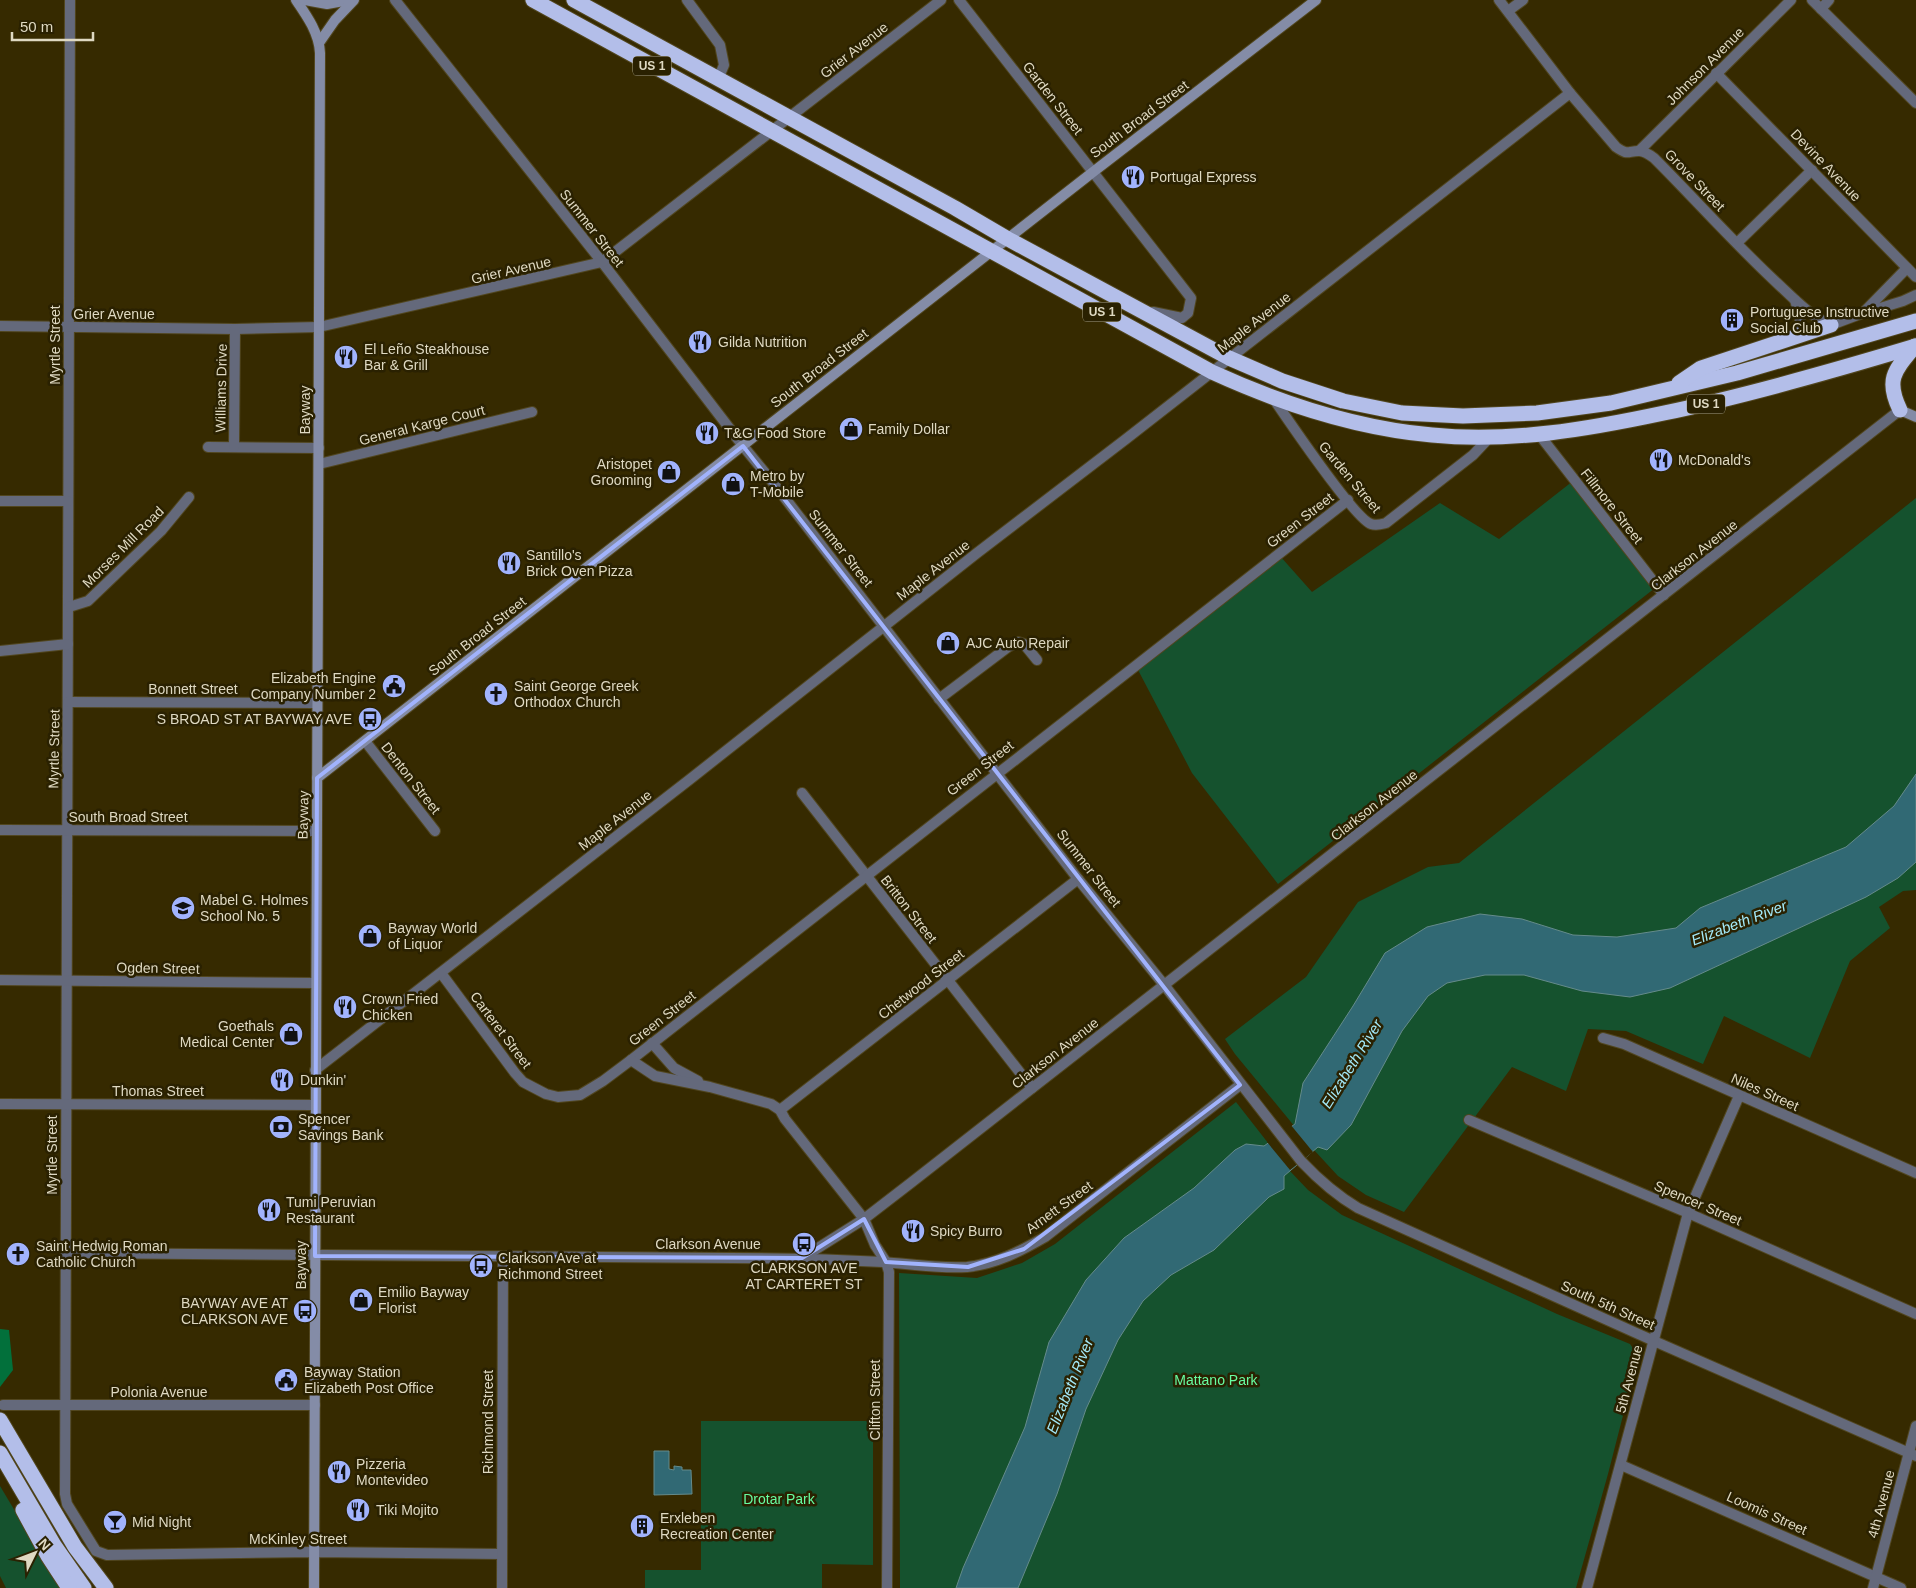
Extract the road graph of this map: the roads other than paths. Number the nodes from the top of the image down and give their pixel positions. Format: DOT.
graph roads {
  1 [pos="70,0"];
  2 [pos="296,0"];
  3 [pos="305,0"];
  4 [pos="349,0"];
  5 [pos="354,0"];
  6 [pos="395,0"];
  7 [pos="532,0"];
  8 [pos="574,0"];
  9 [pos="687,0"];
  10 [pos="941,0"];
  11 [pos="959,0"];
  12 [pos="1316,0"];
  13 [pos="1499,0"];
  14 [pos="1523,0"];
  15 [pos="1790,0"];
  16 [pos="1812,0"];
  17 [pos="1829,0"];
  18 [pos="1821,8"];
  19 [pos="1508,11"];
  20 [pos="320,43"];
  21 [pos="1716,73"];
  22 [pos="718,79"];
  23 [pos="1570,93"];
  24 [pos="1916,103"];
  25 [pos="789,118"];
  26 [pos="771,131"];
  27 [pos="1638,151"];
  28 [pos="1812,170"];
  29 [pos="1093,172"];
  30 [pos="1008,239"];
  31 [pos="1737,243"];
  32 [pos="991,252"];
  33 [pos="602,262"];
  34 [pos="1907,268"];
  35 [pos="1916,276"];
  36 [pos="1916,295"];
  37 [pos="1794,300"];
  38 [pos="1136,308"];
  39 [pos="1863,313"];
  40 [pos="1916,321"];
  41 [pos="1830,325"];
  42 [pos="0,326"];
  43 [pos="69,327"];
  44 [pos="319,327"];
  45 [pos="235,329"];
  46 [pos="1798,335"];
  47 [pos="1915,346"];
  48 [pos="1230,358"];
  49 [pos="1212,372"];
  50 [pos="1668,390"];
  51 [pos="1273,398"];
  52 [pos="1900,410"];
  53 [pos="532,412"];
  54 [pos="1916,417"];
  55 [pos="1538,433"];
  56 [pos="1490,437"];
  57 [pos="742,446"];
  58 [pos="208,447"];
  59 [pos="234,447"];
  60 [pos="319,448"];
  61 [pos="319,464"];
  62 [pos="189,497"];
  63 [pos="1348,500"];
  64 [pos="0,501"];
  65 [pos="68,501"];
  66 [pos="1664,595"];
  67 [pos="69,607"];
  68 [pos="883,626"];
  69 [pos="68,644"];
  70 [pos="0,651"];
  71 [pos="1037,660"];
  72 [pos="939,699"];
  73 [pos="68,702"];
  74 [pos="317,703"];
  75 [pos="365,741"];
  76 [pos="998,772"];
  77 [pos="317,778"];
  78 [pos="802,794"];
  79 [pos="0,830"];
  80 [pos="67,830"];
  81 [pos="316,831"];
  82 [pos="435,831"];
  83 [pos="865,876"];
  84 [pos="1078,879"];
  85 [pos="441,973"];
  86 [pos="0,980"];
  87 [pos="948,980"];
  88 [pos="67,981"];
  89 [pos="316,983"];
  90 [pos="1165,986"];
  91 [pos="1603,1038"];
  92 [pos="652,1043"];
  93 [pos="631,1060"];
  94 [pos="315,1070"];
  95 [pos="1240,1085"];
  96 [pos="710,1087"];
  97 [pos="1032,1088"];
  98 [pos="1739,1096"];
  99 [pos="0,1104"];
  100 [pos="315,1104"];
  101 [pos="66,1105"];
  102 [pos="780,1110"];
  103 [pos="1469,1120"];
  104 [pos="1301,1161"];
  105 [pos="1916,1173"];
  106 [pos="1688,1213"];
  107 [pos="864,1219"];
  108 [pos="66,1253"];
  109 [pos="315,1256"];
  110 [pos="503,1257"];
  111 [pos="802,1258"];
  112 [pos="886,1262"];
  113 [pos="1916,1314"];
  114 [pos="1654,1341"];
  115 [pos="315,1405"];
  116 [pos="66,1406"];
  117 [pos="2,1413"];
  118 [pos="1916,1426"];
  119 [pos="0,1453"];
  120 [pos="1912,1454"];
  121 [pos="0,1464"];
  122 [pos="1621,1465"];
  123 [pos="96,1551"];
  124 [pos="314,1552"];
  125 [pos="502,1554"];
  126 [pos="1876,1577"];
  127 [pos="69,1588"];
  128 [pos="84,1588"];
  129 [pos="106,1588"];
  130 [pos="314,1588"];
  131 [pos="502,1588"];
  132 [pos="888,1588"];
  133 [pos="1587,1588"];
  134 [pos="1873,1588"];
  135 [pos="1901,1588"];
  1 -- 43 [label="street, Myrtle Street"];
  2 -- 20 [label="main road, Bayway"];
  3 -- 4 [label="main road"];
  5 -- 20 [label="main road"];
  6 -- 33 [label="street, Summer Street"];
  7 -- 26 [label="highway, US 1"];
  8 -- 22 [label="highway, US 1"];
  9 -- 22 [label="street"];
  10 -- 25 [label="street, Grier Avenue"];
  11 -- 29 [label="street, Garden Street"];
  12 -- 29 [label="main road, South Broad Street"];
  13 -- 19 [label="street, Grove Street"];
  14 -- 19 [label="street"];
  15 -- 21 [label="street, Johnson Avenue"];
  16 -- 18 [label="street"];
  17 -- 18 [label="street"];
  18 -- 24 [label="street"];
  19 -- 23 [label="street, Grove Street"];
  20 -- 44 [label="main road, Bayway"];
  21 -- 27 [label="street, Johnson Avenue"];
  21 -- 28 [label="street, Devine Avenue"];
  22 -- 25 [label="highway, US 1"];
  23 -- 27 [label="street, Grove Street"];
  23 -- 48 [label="street, Maple Avenue"];
  25 -- 26 [label="street, Grier Avenue"];
  25 -- 30 [label="highway, US 1"];
  26 -- 32 [label="highway, US 1"];
  26 -- 33 [label="street, Grier Avenue"];
  27 -- 31 [label="street, Grove Street"];
  28 -- 31 [label="street"];
  28 -- 34 [label="street, Devine Avenue"];
  29 -- 30 [label="main road, South Broad Street"];
  29 -- 38 [label="street, Garden Street"];
  30 -- 32 [label="main road, South Broad Street"];
  30 -- 38 [label="highway, US 1"];
  31 -- 37 [label="street, Grove Street"];
  32 -- 49 [label="highway, US 1"];
  32 -- 57 [label="main road, South Broad Street"];
  33 -- 44 [label="street, Grier Avenue"];
  33 -- 57 [label="street, Summer Street"];
  34 -- 35 [label="street, Devine Avenue"];
  34 -- 39 [label="street"];
  36 -- 39 [label="street"];
  37 -- 41 [label="street, Grove Street"];
  37 -- 46 [label="street"];
  38 -- 48 [label="highway, US 1"];
  39 -- 41 [label="street"];
  40 -- 50 [label="highway, US 1"];
  41 -- 46 [label="highway"];
  42 -- 43 [label="street, Grier Avenue"];
  43 -- 45 [label="street, Grier Avenue"];
  43 -- 65 [label="street, Myrtle Street"];
  44 -- 45 [label="street, Grier Avenue"];
  44 -- 60 [label="main road, Bayway"];
  45 -- 59 [label="street, Williams Drive"];
  46 -- 50 [label="highway"];
  47 -- 52 [label="highway"];
  47 -- 55 [label="highway, US 1"];
  48 -- 49 [label="street, Maple Avenue"];
  48 -- 50 [label="highway, US 1"];
  49 -- 51 [label="highway, US 1"];
  49 -- 68 [label="street, Maple Avenue"];
  51 -- 56 [label="highway, US 1"];
  51 -- 63 [label="street, Garden Street"];
  52 -- 54 [label="main road"];
  52 -- 66 [label="street, Clarkson Avenue"];
  53 -- 61 [label="street, General Karge Court"];
  55 -- 56 [label="highway, US 1"];
  55 -- 66 [label="street, Fillmore Street"];
  56 -- 63 [label="street, Garden Street"];
  57 -- 68 [label="street, Summer Street"];
  57 -- 75 [label="main road, South Broad Street"];
  58 -- 59 [label="street"];
  59 -- 60 [label="street"];
  60 -- 61 [label="main road, Bayway"];
  61 -- 74 [label="main road, Bayway"];
  62 -- 67 [label="street, Morses Mill Road"];
  63 -- 76 [label="street, Green Street"];
  64 -- 65 [label="street"];
  65 -- 67 [label="street, Myrtle Street"];
  66 -- 90 [label="street, Clarkson Avenue"];
  67 -- 69 [label="street, Myrtle Street"];
  68 -- 72 [label="street, Summer Street"];
  68 -- 85 [label="street, Maple Avenue"];
  69 -- 70 [label="street"];
  69 -- 73 [label="street, Myrtle Street"];
  71 -- 72 [label="street"];
  72 -- 76 [label="street, Summer Street"];
  73 -- 74 [label="street, Bonnett Street"];
  73 -- 80 [label="street, Myrtle Street"];
  74 -- 77 [label="main road, Bayway"];
  75 -- 77 [label="main road, South Broad Street"];
  75 -- 82 [label="street, Denton Street"];
  76 -- 83 [label="street, Green Street"];
  76 -- 84 [label="street, Summer Street"];
  77 -- 81 [label="main road, Bayway"];
  78 -- 83 [label="street, Britton Street"];
  79 -- 80 [label="street, South Broad Street"];
  80 -- 81 [label="street, South Broad Street"];
  80 -- 88 [label="street, Myrtle Street"];
  81 -- 89 [label="main road, Bayway"];
  83 -- 87 [label="street, Britton Street"];
  83 -- 92 [label="street, Green Street"];
  84 -- 87 [label="street, Chetwood Street"];
  84 -- 90 [label="street, Summer Street"];
  85 -- 93 [label="street, Carteret Street"];
  85 -- 94 [label="street, Maple Avenue"];
  86 -- 88 [label="street, Ogden Street"];
  87 -- 97 [label="street, Britton Street"];
  87 -- 102 [label="street, Chetwood Street"];
  88 -- 89 [label="street, Ogden Street"];
  88 -- 101 [label="street, Myrtle Street"];
  89 -- 94 [label="main road, Bayway"];
  90 -- 95 [label="street, Summer Street"];
  90 -- 97 [label="street, Clarkson Avenue"];
  91 -- 98 [label="street, Niles Street"];
  92 -- 93 [label="street, Green Street"];
  92 -- 96 [label="street"];
  93 -- 96 [label="street"];
  94 -- 100 [label="main road, Bayway"];
  95 -- 104 [label="street, Summer Street"];
  95 -- 112 [label="street, Arnett Street"];
  96 -- 102 [label="street"];
  97 -- 107 [label="street, Clarkson Avenue"];
  98 -- 105 [label="street, Niles Street"];
  98 -- 106 [label="street, 5th Avenue"];
  99 -- 101 [label="street, Thomas Street"];
  100 -- 101 [label="street, Thomas Street"];
  100 -- 109 [label="main road, Bayway"];
  101 -- 108 [label="street, Myrtle Street"];
  102 -- 107 [label="street"];
  103 -- 106 [label="street, Spencer Street"];
  104 -- 114 [label="street, South 5th Street"];
  106 -- 113 [label="street, Spencer Street"];
  106 -- 114 [label="street, 5th Avenue"];
  107 -- 111 [label="street, Clarkson Avenue"];
  107 -- 112 [label="street, Clifton Street"];
  108 -- 109 [label="street, Clarkson Avenue"];
  108 -- 116 [label="street, Myrtle Street"];
  109 -- 110 [label="street, Clarkson Avenue"];
  109 -- 115 [label="main road, Bayway"];
  110 -- 111 [label="street, Clarkson Avenue"];
  110 -- 125 [label="street, Richmond Street"];
  111 -- 112 [label="street, Arnett Street"];
  112 -- 132 [label="street, Clifton Street"];
  114 -- 120 [label="street, South 5th Street"];
  114 -- 122 [label="street, 5th Avenue"];
  115 -- 116 [label="street, Polonia Avenue"];
  115 -- 124 [label="main road, Bayway"];
  116 -- 117 [label="street, Polonia Avenue"];
  116 -- 123 [label="street, Myrtle Street"];
  117 -- 129 [label="highway"];
  118 -- 120 [label="street, 4th Avenue"];
  119 -- 128 [label="highway"];
  120 -- 126 [label="street, 4th Avenue"];
  121 -- 127 [label="highway"];
  122 -- 126 [label="street, Loomis Street"];
  122 -- 133 [label="street, 5th Avenue"];
  123 -- 124 [label="street, McKinley Street"];
  124 -- 125 [label="street, McKinley Street"];
  124 -- 130 [label="main road, Bayway"];
  125 -- 131 [label="street, Richmond Street"];
  126 -- 134 [label="street, 4th Avenue"];
  126 -- 135 [label="street, Loomis Street"];
}
